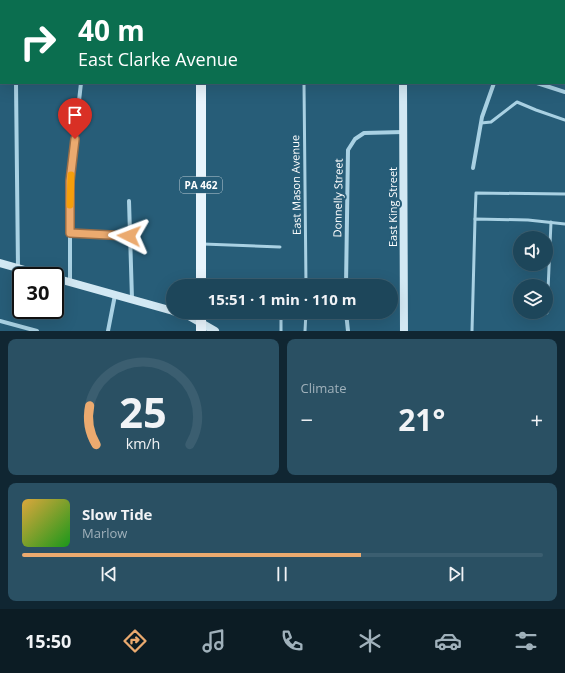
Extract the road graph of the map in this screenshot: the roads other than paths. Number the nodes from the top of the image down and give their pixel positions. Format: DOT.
graph roads {
  1 [pos="16,84"];
  2 [pos="80,84"];
  3 [pos="201,84"];
  4 [pos="304,84"];
  5 [pos="404,84"];
  6 [pos="494,84"];
  7 [pos="540,84"];
  8 [pos="565,92"];
  9 [pos="565,120"];
  10 [pos="481,123"];
  11 [pos="404,132"];
  12 [pos="474,168"];
  13 [pos="565,194"];
  14 [pos="129,201"];
  15 [pos="475,219"];
  16 [pos="551,222"];
  17 [pos="565,224"];
  18 [pos="70,233"];
  19 [pos="129,236"];
  20 [pos="201,244"];
  21 [pos="280,247"];
  22 [pos="0,263"];
  23 [pos="14,267"];
  24 [pos="18,267"];
  25 [pos="201,279"];
  26 [pos="306,279"];
  27 [pos="346,279"];
  28 [pos="548,279"];
  29 [pos="64,280"];
  30 [pos="70,282"];
  31 [pos="115,295"];
  32 [pos="132,300"];
  33 [pos="166,310"];
  34 [pos="192,319"];
  35 [pos="281,319"];
  36 [pos="306,319"];
  37 [pos="347,319"];
  38 [pos="0,321"];
  39 [pos="201,327"];
  40 [pos="37,331"];
  41 [pos="108,331"];
  42 [pos="215,331"];
  43 [pos="281,331"];
  44 [pos="305,331"];
  45 [pos="348,331"];
  46 [pos="404,331"];
  47 [pos="472,331"];
  1 -- 24 [label="street"];
  2 -- 18 [label="street"];
  3 -- 20 [label="main road, PA 462"];
  4 -- 26 [label="lane, East Mason Avenue"];
  5 -- 11 [label="street, East King Street"];
  6 -- 10 [label="street"];
  7 -- 8 [label="street"];
  9 -- 10 [label="lane"];
  10 -- 12 [label="street"];
  11 -- 27 [label="street, Donnelly Street"];
  11 -- 46 [label="street, East King Street"];
  13 -- 15 [label="lane"];
  14 -- 19 [label="street"];
  15 -- 16 [label="lane"];
  15 -- 47 [label="lane"];
  16 -- 17 [label="lane"];
  16 -- 28 [label="lane"];
  18 -- 19 [label="street"];
  18 -- 30 [label="street"];
  19 -- 32 [label="street"];
  20 -- 21 [label="lane"];
  20 -- 25 [label="main road, PA 462"];
  22 -- 23 [label="street"];
  29 -- 30 [label="street"];
  30 -- 31 [label="street"];
  31 -- 32 [label="street"];
  31 -- 41 [label="street"];
  32 -- 33 [label="street"];
  34 -- 39 [label="street"];
  35 -- 43 [label="lane"];
  36 -- 44 [label="lane"];
  37 -- 45 [label="street"];
  38 -- 40 [label="street"];
  39 -- 42 [label="street"];
}
